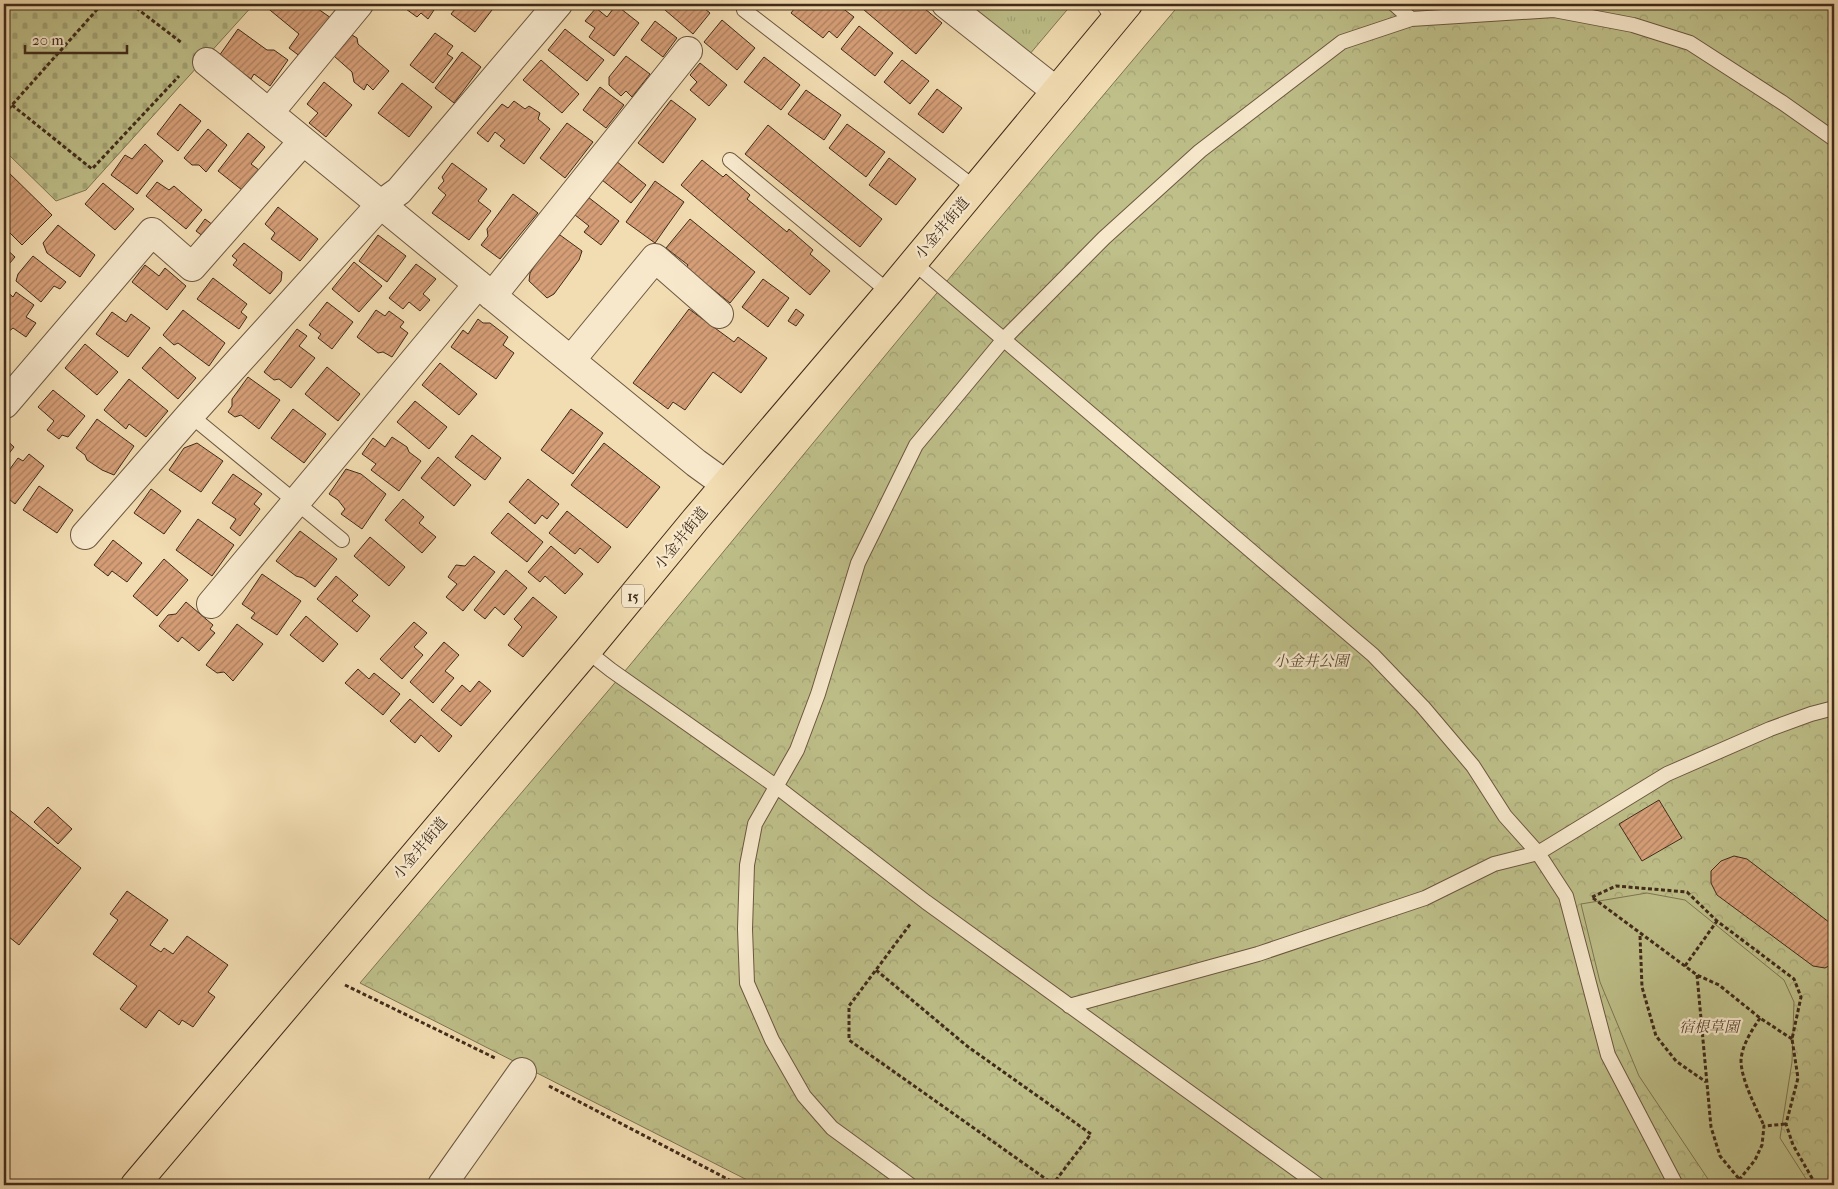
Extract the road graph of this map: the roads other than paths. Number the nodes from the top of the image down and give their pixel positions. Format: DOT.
graph roads {
  1 [pos="359,4"];
  2 [pos="558,4"];
  3 [pos="946,4"];
  4 [pos="1394,4"];
  5 [pos="1115,9"];
  6 [pos="744,10"];
  7 [pos="1411,19"];
  8 [pos="688,51"];
  9 [pos="202,58"];
  10 [pos="1056,91"];
  11 [pos="269,112"];
  12 [pos="1834,139"];
  13 [pos="303,140"];
  14 [pos="730,160"];
  15 [pos="975,188"];
  16 [pos="381,204"];
  17 [pos="913,262"];
  18 [pos="485,290"];
  19 [pos="889,292"];
  20 [pos="719,314"];
  21 [pos="1004,339"];
  22 [pos="571,360"];
  23 [pos="5,404"];
  24 [pos="190,415"];
  25 [pos="725,484"];
  26 [pos="295,502"];
  27 [pos="85,535"];
  28 [pos="342,540"];
  29 [pos="211,604"];
  30 [pos="587,651"];
  31 [pos="1834,708"];
  32 [pos="776,787"];
  33 [pos="1538,853"];
  34 [pos="1069,1006"];
  35 [pos="522,1072"];
  36 [pos="136,1185"];
  37 [pos="442,1185"];
  38 [pos="910,1185"];
  39 [pos="1318,1185"];
  40 [pos="1676,1185"];
  1 -- 11 [label="street"];
  2 -- 16 [label="street"];
  3 -- 10 [label="street"];
  4 -- 7 [label="lane"];
  5 -- 10 [label="main road, 小金井街道 / 15"];
  6 -- 15 [label="lane"];
  7 -- 12 [label="lane"];
  7 -- 21 [label="lane"];
  8 -- 18 [label="street"];
  9 -- 11 [label="street"];
  10 -- 15 [label="main road, 小金井街道 / 15"];
  11 -- 13 [label="street"];
  13 -- 16 [label="street"];
  13 -- 23 [label="street"];
  14 -- 19 [label="lane"];
  15 -- 17 [label="main road, 小金井街道 / 15"];
  16 -- 18 [label="street"];
  16 -- 24 [label="street"];
  17 -- 19 [label="main road, 小金井街道 / 15"];
  17 -- 21 [label="lane"];
  18 -- 22 [label="street"];
  18 -- 26 [label="street"];
  19 -- 25 [label="main road, 小金井街道 / 15"];
  20 -- 22 [label="street"];
  21 -- 32 [label="lane"];
  21 -- 33 [label="lane"];
  22 -- 25 [label="street"];
  24 -- 26 [label="lane"];
  24 -- 27 [label="street"];
  25 -- 30 [label="main road, 小金井街道 / 15"];
  26 -- 28 [label="lane"];
  26 -- 29 [label="street"];
  30 -- 32 [label="lane"];
  30 -- 36 [label="main road, 小金井街道 / 15"];
  31 -- 33 [label="lane"];
  32 -- 34 [label="lane"];
  32 -- 38 [label="lane"];
  33 -- 34 [label="lane"];
  33 -- 40 [label="lane"];
  34 -- 39 [label="lane"];
  35 -- 37 [label="street"];
}
